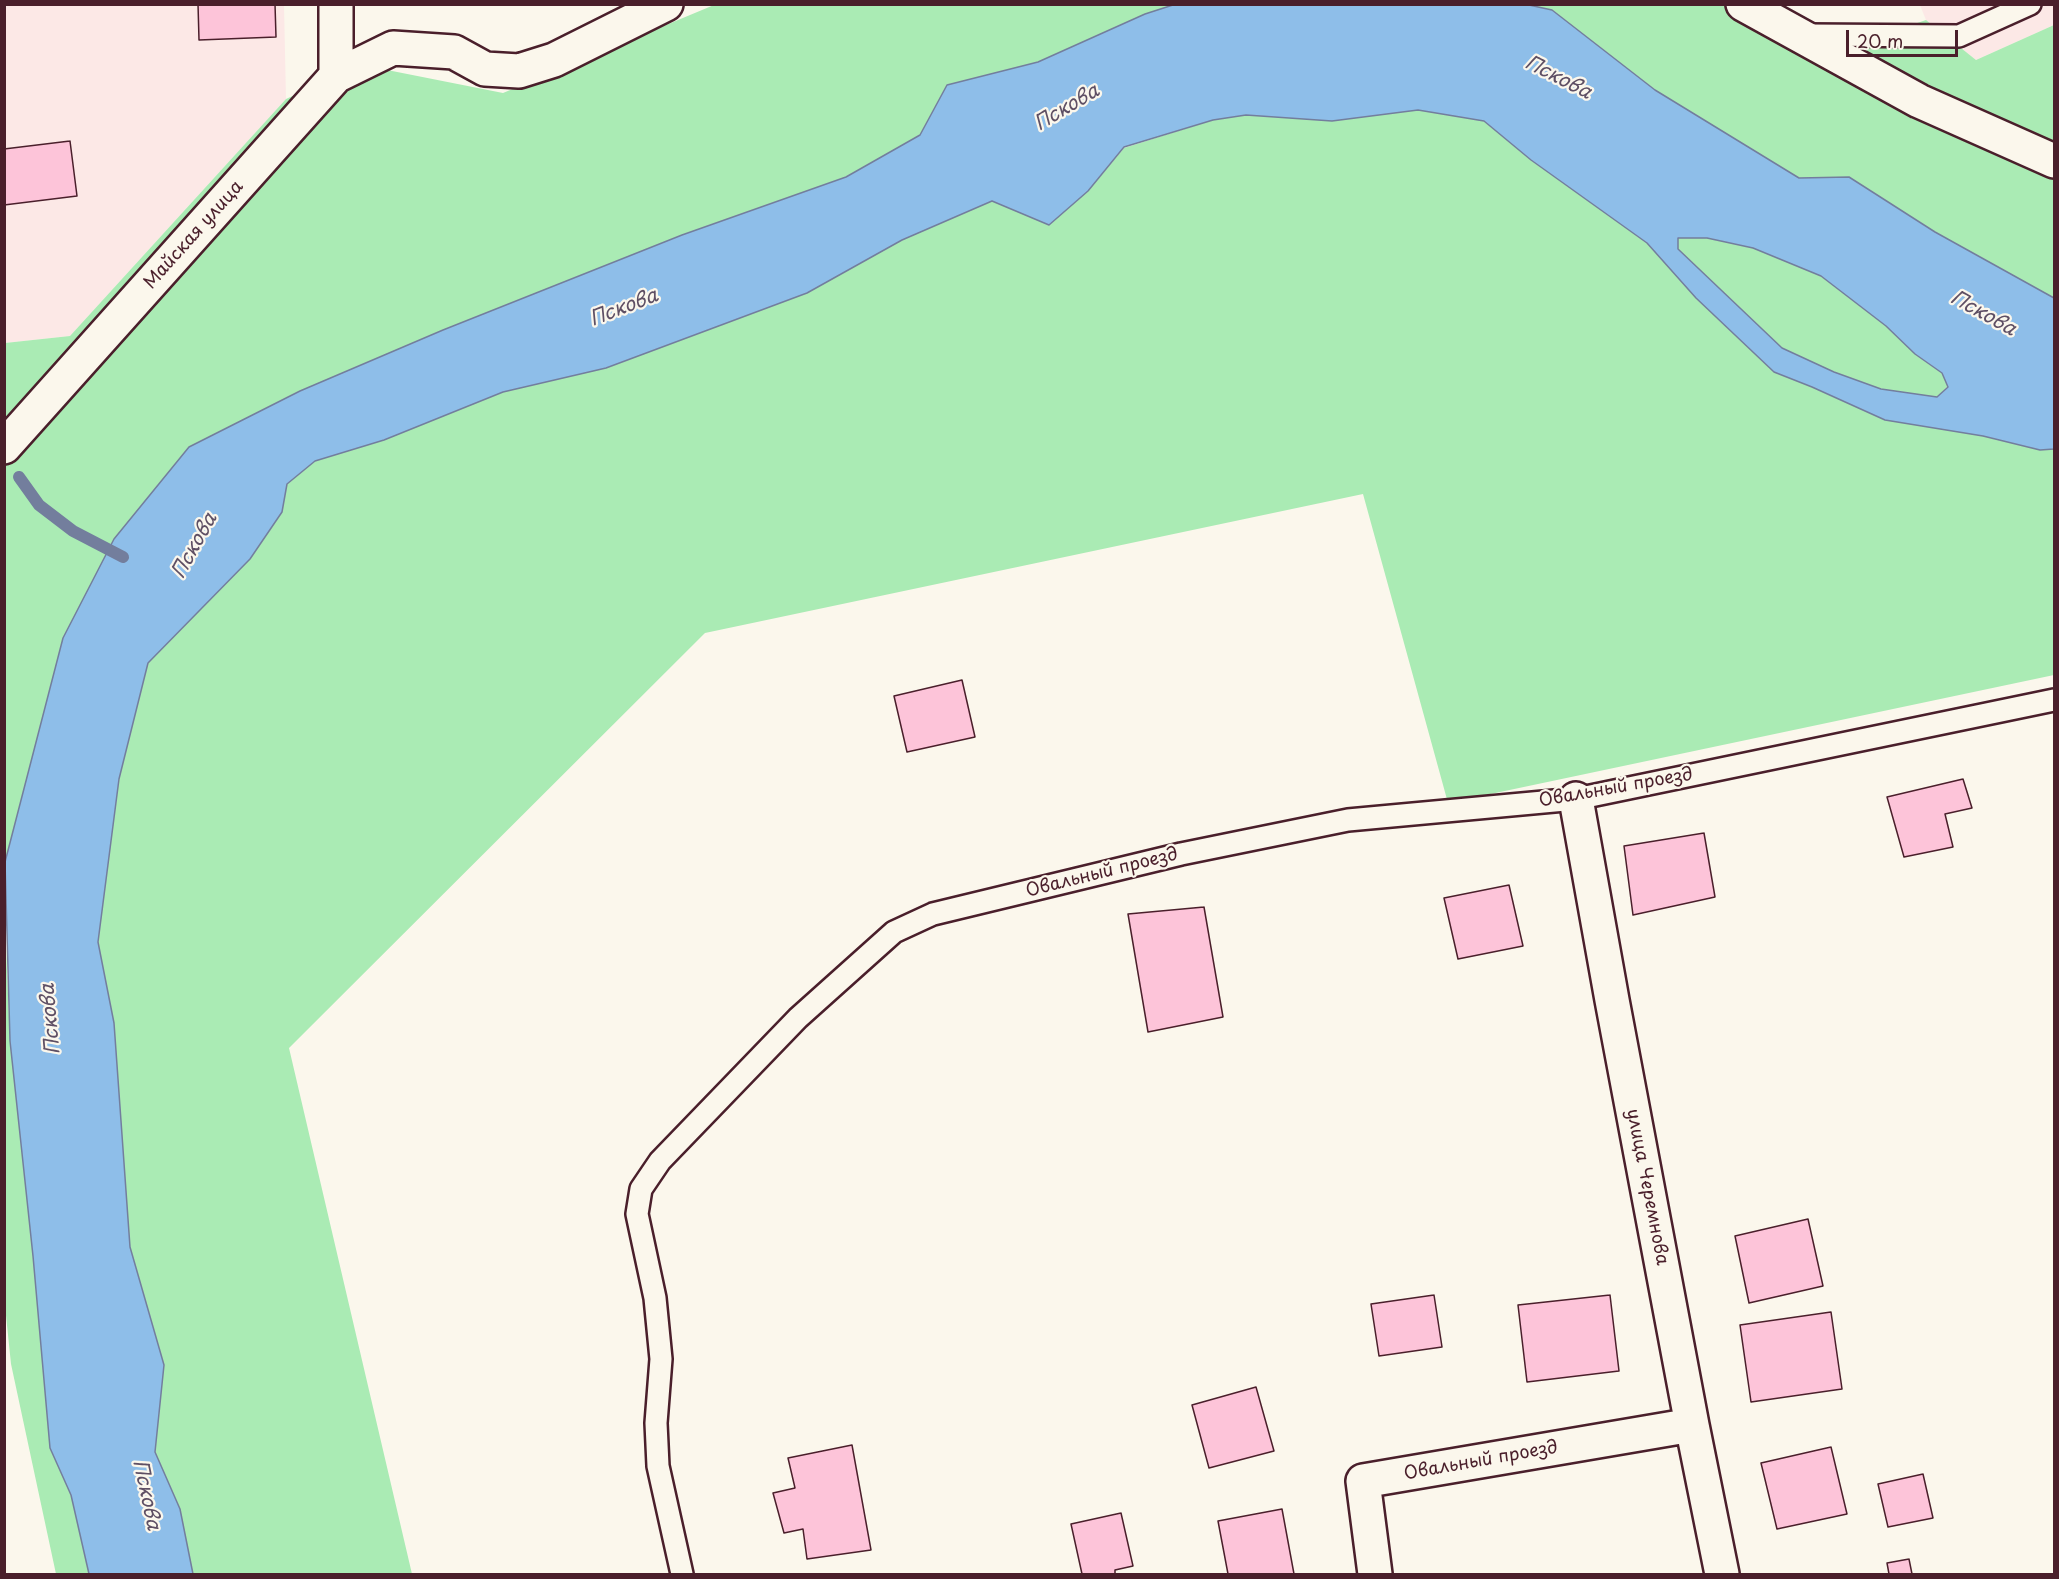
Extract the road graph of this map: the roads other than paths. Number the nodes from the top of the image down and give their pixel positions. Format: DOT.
graph roads {
  1 [pos="336,4"];
  2 [pos="666,4"];
  3 [pos="1743,4"];
  4 [pos="2031,4"];
  5 [pos="1800,35"];
  6 [pos="336,76"];
  7 [pos="2055,161"];
  8 [pos="4,447"];
  9 [pos="2055,700"];
  10 [pos="1576,799"];
  11 [pos="1692,1425"];
  12 [pos="682,1575"];
  13 [pos="1375,1575"];
  14 [pos="1722,1575"];
  1 -- 6 [label="street"];
  2 -- 6 [label="street"];
  3 -- 5 [label="street"];
  4 -- 5 [label="lane"];
  5 -- 7 [label="street"];
  6 -- 8 [label="street, Майская улица"];
  9 -- 10 [label="lane, Овальный проезд"];
  10 -- 11 [label="street, улица Черемнова"];
  10 -- 12 [label="lane, Овальный проезд"];
  11 -- 13 [label="street, Овальный проезд"];
  11 -- 14 [label="street, улица Черемнова"];
}
